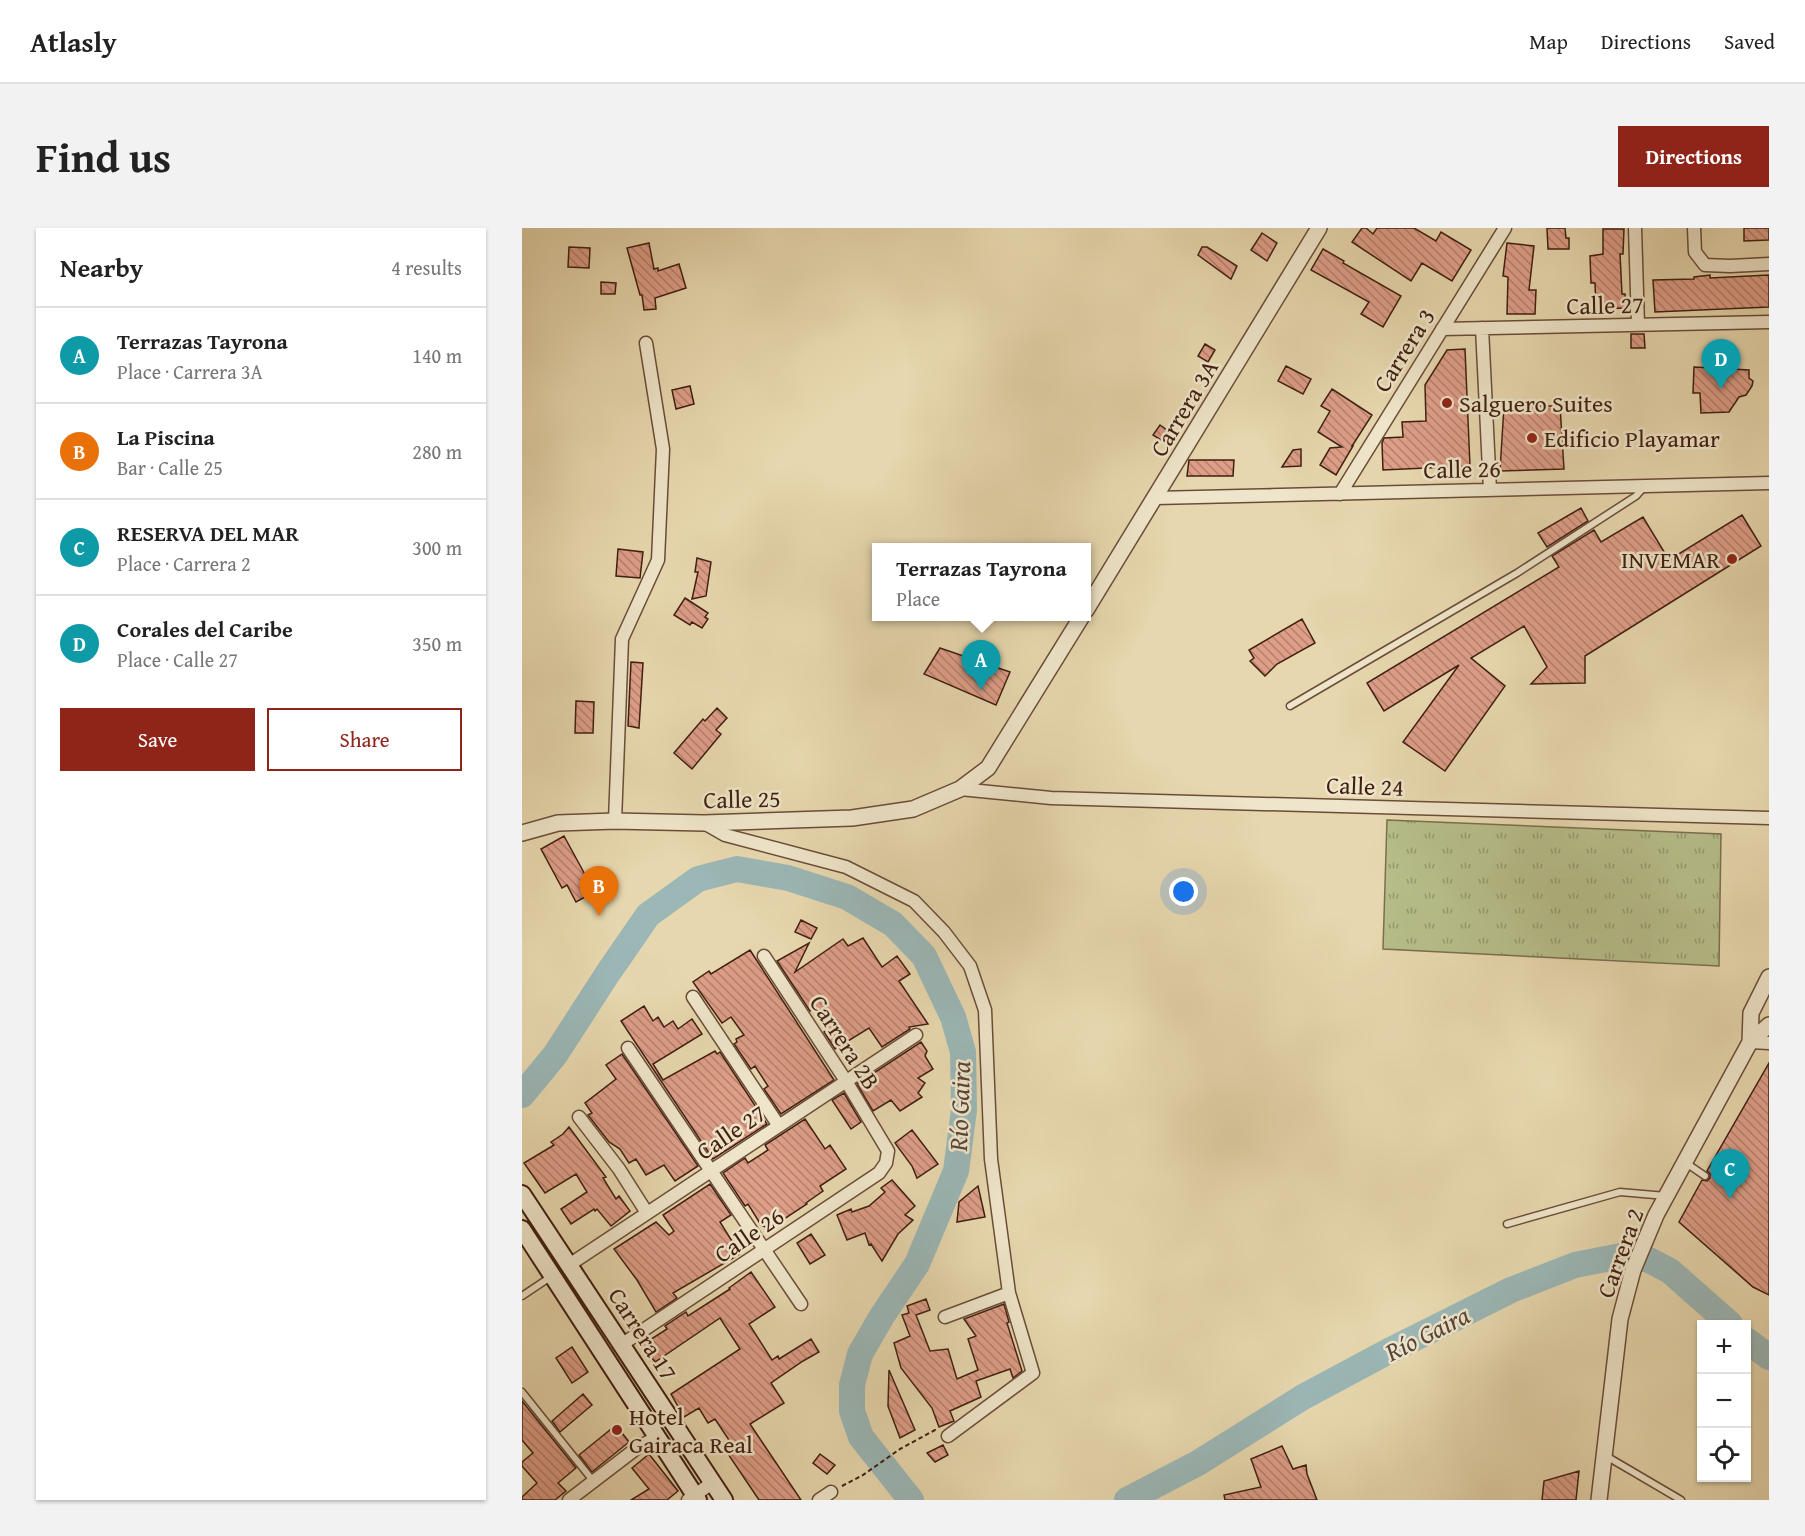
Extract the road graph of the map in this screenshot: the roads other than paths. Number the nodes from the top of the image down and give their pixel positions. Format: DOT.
graph roads {
  1 [pos="1319,228"];
  2 [pos="1505,228"];
  3 [pos="1635,228"];
  4 [pos="1694,228"];
  5 [pos="1769,264"];
  6 [pos="1769,322"];
  7 [pos="1638,325"];
  8 [pos="1482,328"];
  9 [pos="1442,329"];
  10 [pos="646,344"];
  11 [pos="1769,483"];
  12 [pos="1645,486"];
  13 [pos="1490,490"];
  14 [pos="1340,494"];
  15 [pos="1155,498"];
  16 [pos="1091,602"];
  17 [pos="1079,621"];
  18 [pos="1290,706"];
  19 [pos="960,789"];
  20 [pos="1769,818"];
  21 [pos="615,821"];
  22 [pos="704,823"];
  23 [pos="522,833"];
  24 [pos="764,956"];
  25 [pos="1769,977"];
  26 [pos="693,997"];
  27 [pos="1769,1025"];
  28 [pos="916,1035"];
  29 [pos="1750,1042"];
  30 [pos="1769,1043"];
  31 [pos="628,1048"];
  32 [pos="846,1081"];
  33 [pos="579,1117"];
  34 [pos="779,1126"];
  35 [pos="888,1151"];
  36 [pos="1685,1162"];
  37 [pos="711,1171"];
  38 [pos="1705,1176"];
  39 [pos="522,1194"];
  40 [pos="1666,1196"];
  41 [pos="647,1213"];
  42 [pos="1507,1224"];
  43 [pos="522,1229"];
  44 [pos="764,1249"];
  45 [pos="569,1265"];
  46 [pos="553,1276"];
  47 [pos="1010,1293"];
  48 [pos="522,1296"];
  49 [pos="801,1304"];
  50 [pos="945,1317"];
  51 [pos="621,1345"];
  52 [pos="522,1392"];
  53 [pos="948,1436"];
  54 [pos="657,1437"];
  55 [pos="1604,1455"];
  56 [pos="594,1482"];
  57 [pos="712,1483"];
  58 [pos="831,1492"];
  59 [pos="694,1498"];
  60 [pos="569,1500"];
  61 [pos="724,1500"];
  62 [pos="819,1500"];
  63 [pos="1599,1500"];
  64 [pos="1681,1500"];
  1 -- 15 [label="street, Carrera 3A"];
  2 -- 9 [label="street, Carrera 3"];
  3 -- 7 [label="street"];
  4 -- 5 [label="street"];
  6 -- 7 [label="street, Calle 27"];
  7 -- 8 [label="street, Calle 27"];
  8 -- 9 [label="street, Calle 27"];
  8 -- 13 [label="street"];
  9 -- 14 [label="street, Carrera 3"];
  10 -- 21 [label="street"];
  11 -- 12 [label="street, Calle 26"];
  12 -- 13 [label="street, Calle 26"];
  12 -- 18 [label="lane"];
  13 -- 14 [label="street, Calle 26"];
  14 -- 15 [label="street, Calle 26"];
  15 -- 16 [label="street, Carrera 3A"];
  17 -- 19 [label="street"];
  19 -- 20 [label="street, Calle 24"];
  19 -- 22 [label="street, Calle 25"];
  21 -- 22 [label="street, Calle 25"];
  21 -- 23 [label="street, Calle 25"];
  22 -- 47 [label="street"];
  24 -- 32 [label="street, Carrera 2B"];
  25 -- 29 [label="street, Carrera 2"];
  26 -- 34 [label="street"];
  27 -- 29 [label="street, Carrera 2"];
  28 -- 32 [label="street, Calle 27"];
  29 -- 30 [label="street"];
  29 -- 36 [label="street, Carrera 2"];
  31 -- 37 [label="street"];
  32 -- 34 [label="street, Calle 27"];
  32 -- 35 [label="street, Carrera 2B"];
  33 -- 41 [label="street"];
  34 -- 37 [label="street, Calle 27"];
  35 -- 44 [label="street, Calle 26"];
  36 -- 38 [label="lane"];
  36 -- 40 [label="street, Carrera 2"];
  37 -- 41 [label="street, Calle 27"];
  37 -- 44 [label="street"];
  39 -- 45 [label="main road, Carrera 17"];
  40 -- 42 [label="lane"];
  40 -- 55 [label="street, Carrera 2"];
  41 -- 45 [label="street, Calle 27"];
  43 -- 46 [label="main road, Carrera 17"];
  44 -- 49 [label="street"];
  44 -- 51 [label="street, Calle 26"];
  45 -- 51 [label="main road, Carrera 17"];
  46 -- 48 [label="lane"];
  46 -- 54 [label="main road, Carrera 17"];
  47 -- 50 [label="street"];
  47 -- 53 [label="street"];
  51 -- 57 [label="main road, Carrera 17"];
  52 -- 56 [label="lane"];
  54 -- 56 [label="street"];
  54 -- 59 [label="main road, Carrera 17"];
  55 -- 63 [label="street, Carrera 2"];
  55 -- 64 [label="lane"];
  56 -- 60 [label="street"];
  57 -- 59 [label="street"];
  57 -- 61 [label="main road, Carrera 17"];
  58 -- 62 [label="street"];
}
